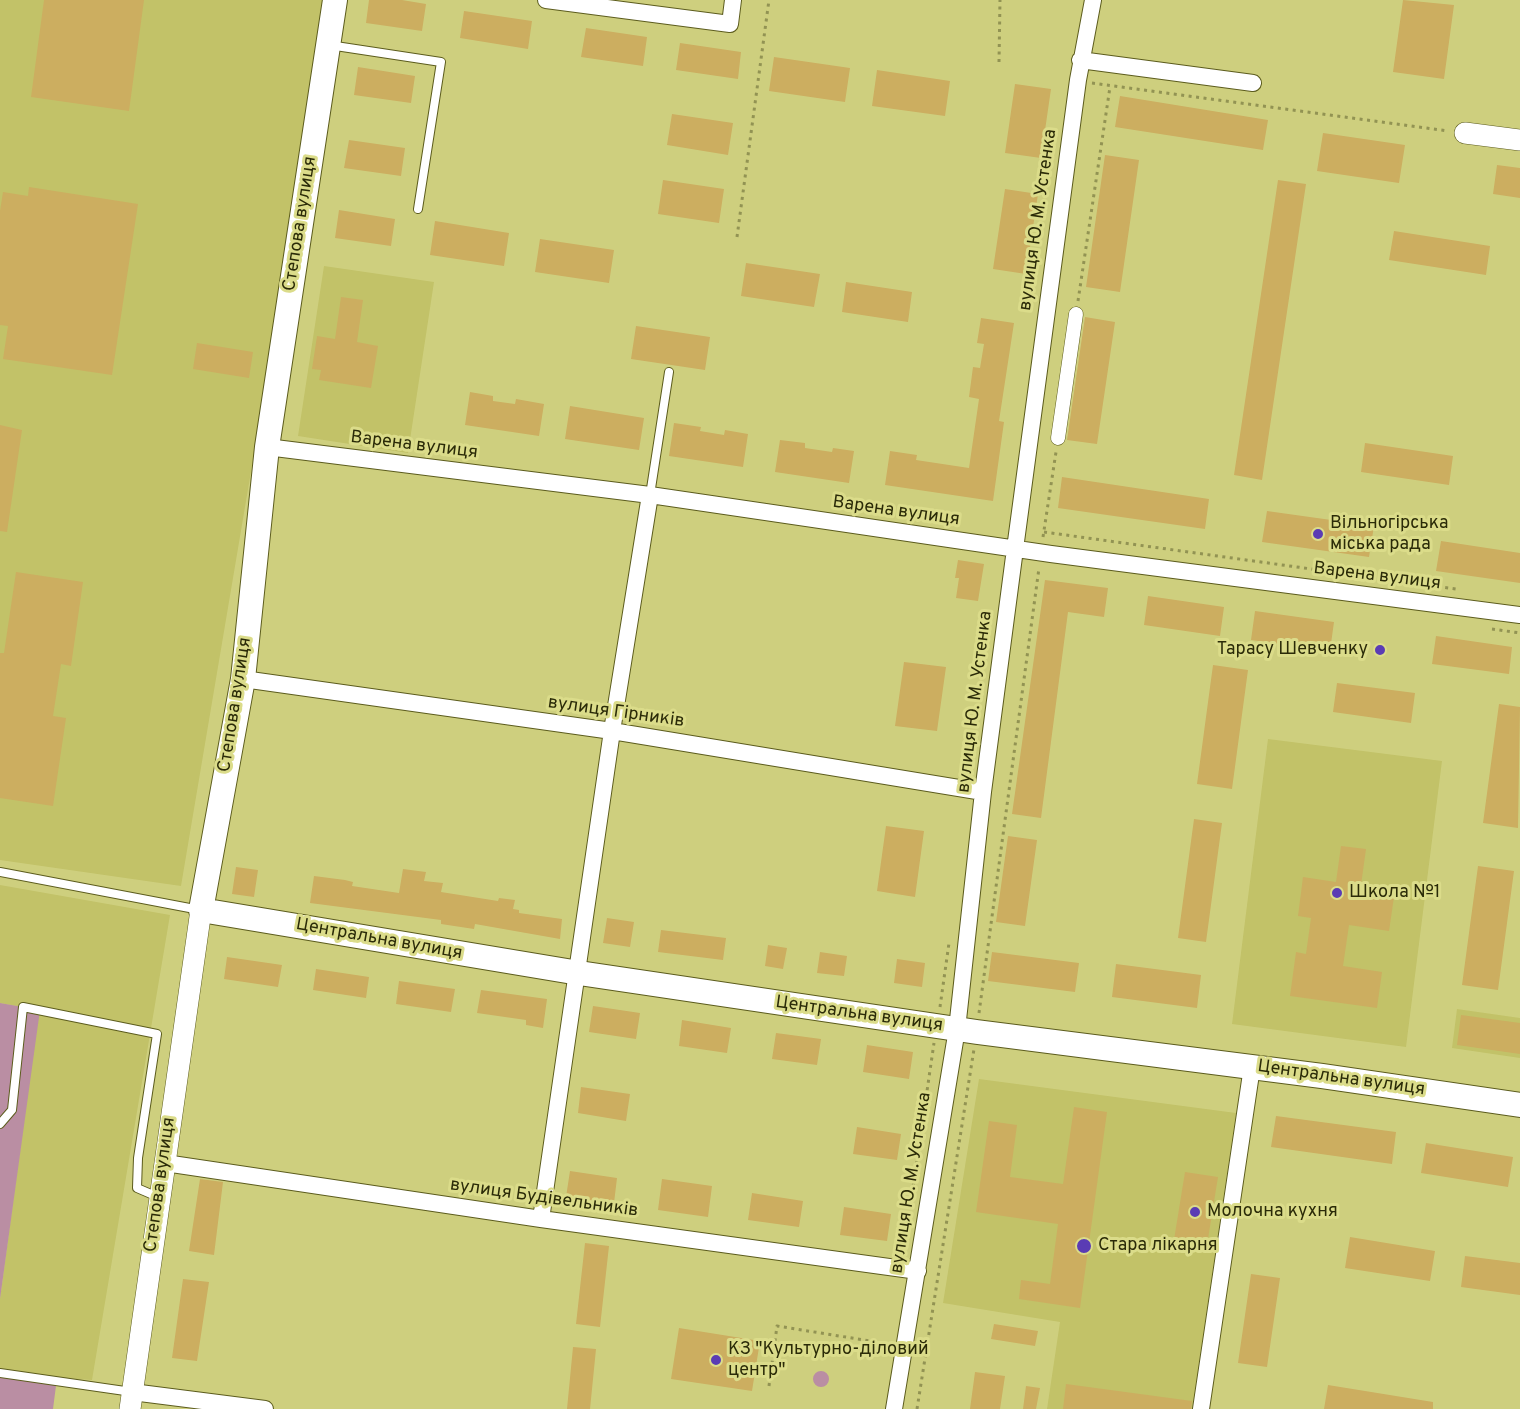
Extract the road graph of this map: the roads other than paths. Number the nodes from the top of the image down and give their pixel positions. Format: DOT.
graph roads {
  1 [pos="335,0"];
  2 [pos="546,0"];
  3 [pos="734,0"];
  4 [pos="1093,0"];
  5 [pos="328,45"];
  6 [pos="1080,60"];
  7 [pos="1253,83"];
  8 [pos="1465,133"];
  9 [pos="1520,140"];
  10 [pos="417,209"];
  11 [pos="1076,314"];
  12 [pos="669,372"];
  13 [pos="1058,438"];
  14 [pos="267,447"];
  15 [pos="650,495"];
  16 [pos="1015,549"];
  17 [pos="1520,615"];
  18 [pos="243,679"];
  19 [pos="612,731"];
  20 [pos="983,792"];
  21 [pos="0,872"];
  22 [pos="201,910"];
  23 [pos="579,973"];
  24 [pos="967,1031"];
  25 [pos="1252,1067"];
  26 [pos="1520,1105"];
  27 [pos="0,1124"];
  28 [pos="165,1163"];
  29 [pos="159,1197"];
  30 [pos="541,1219"];
  31 [pos="918,1271"];
  32 [pos="0,1373"];
  33 [pos="131,1400"];
  34 [pos="265,1409"];
  35 [pos="894,1409"];
  36 [pos="1201,1409"];
  1 -- 5 [label="main road, Степова вулиця"];
  2 -- 3 [label="street"];
  4 -- 6 [label="street, вулиця Ю. М. Устенка"];
  5 -- 10 [label="lane"];
  5 -- 14 [label="main road, Степова вулиця"];
  6 -- 7 [label="street"];
  6 -- 16 [label="street, вулиця Ю. М. Устенка"];
  8 -- 9 [label="street"];
  11 -- 13 [label="street"];
  12 -- 15 [label="lane"];
  14 -- 15 [label="street, Варена вулиця"];
  14 -- 18 [label="main road, Степова вулиця"];
  15 -- 16 [label="street, Варена вулиця"];
  15 -- 19 [label="street"];
  16 -- 17 [label="street, Варена вулиця"];
  16 -- 20 [label="street, вулиця Ю. М. Устенка"];
  18 -- 19 [label="street, вулиця Гірників"];
  18 -- 22 [label="main road, Степова вулиця"];
  19 -- 20 [label="street, вулиця Гірників"];
  19 -- 23 [label="street"];
  20 -- 24 [label="street, вулиця Ю. М. Устенка"];
  21 -- 22 [label="lane"];
  22 -- 23 [label="main road, Центральна вулиця"];
  22 -- 28 [label="street, Степова вулиця"];
  23 -- 24 [label="main road, Центральна вулиця"];
  23 -- 30 [label="street"];
  24 -- 25 [label="main road, Центральна вулиця"];
  24 -- 31 [label="street, вулиця Ю. М. Устенка"];
  25 -- 26 [label="main road, Центральна вулиця"];
  25 -- 36 [label="street"];
  27 -- 29 [label="lane"];
  28 -- 29 [label="street, Степова вулиця"];
  28 -- 30 [label="street, вулиця Будівельників"];
  29 -- 33 [label="street, Степова вулиця"];
  30 -- 31 [label="street, вулиця Будівельників"];
  31 -- 35 [label="street, вулиця Ю. М. Устенка"];
  32 -- 33 [label="lane"];
  33 -- 34 [label="street"];
}
